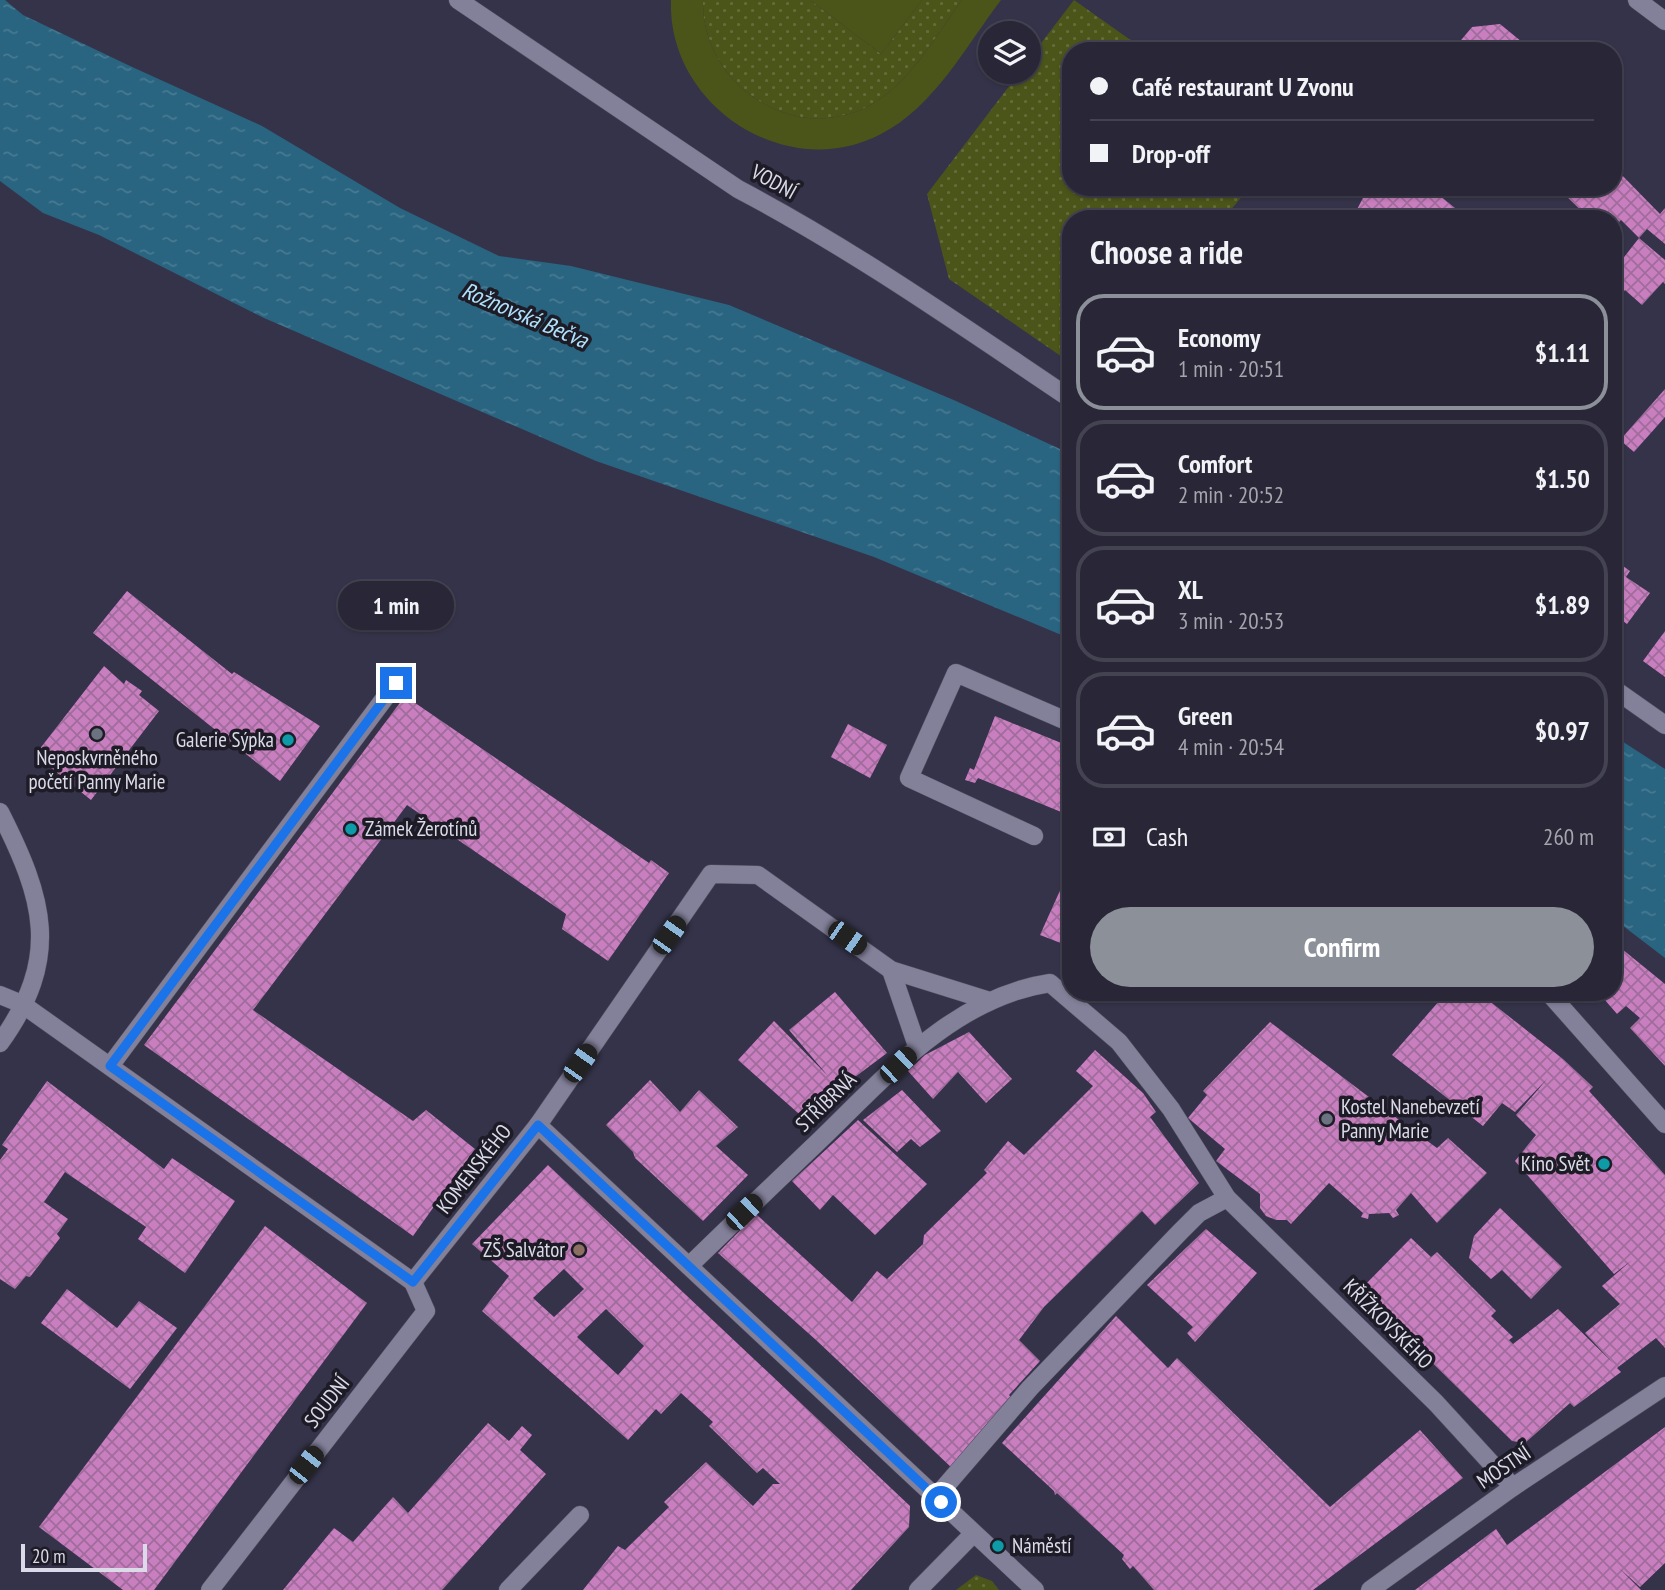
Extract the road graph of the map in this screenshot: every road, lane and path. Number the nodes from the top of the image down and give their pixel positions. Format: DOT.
graph roads {
  1 [pos="458,0"];
  2 [pos="1637,0"];
  3 [pos="1665,21"];
  4 [pos="1062,393"];
  5 [pos="396,683"];
  6 [pos="1622,695"];
  7 [pos="1062,719"];
  8 [pos="1665,725"];
  9 [pos="0,811"];
  10 [pos="1034,836"];
  11 [pos="891,970"];
  12 [pos="1050,983"];
  13 [pos="1062,993"];
  14 [pos="0,995"];
  15 [pos="990,1001"];
  16 [pos="1071,1001"];
  17 [pos="1556,1001"];
  18 [pos="22,1004"];
  19 [pos="0,1043"];
  20 [pos="918,1046"];
  21 [pos="110,1066"];
  22 [pos="538,1125"];
  23 [pos="1665,1125"];
  24 [pos="1227,1198"];
  25 [pos="689,1266"];
  26 [pos="413,1282"];
  27 [pos="1662,1394"];
  28 [pos="1513,1487"];
  29 [pos="936,1497"];
  30 [pos="580,1515"];
  31 [pos="973,1534"];
  32 [pos="209,1590"];
  33 [pos="508,1590"];
  34 [pos="918,1590"];
  35 [pos="1035,1590"];
  36 [pos="1370,1590"];
  1 -- 4 [label="street, VODNÍ"];
  2 -- 3 [label="street"];
  5 -- 21 [label="street"];
  6 -- 8 [label="street"];
  7 -- 10 [label="street"];
  9 -- 18 [label="street"];
  11 -- 15 [label="street"];
  11 -- 20 [label="street"];
  11 -- 22 [label="street"];
  12 -- 13 [label="street, KŘÍŽKOVSKÉHO"];
  12 -- 15 [label="street, STŘÍBRNÁ"];
  14 -- 18 [label="street"];
  15 -- 20 [label="street, STŘÍBRNÁ"];
  16 -- 24 [label="street, KŘÍŽKOVSKÉHO"];
  17 -- 23 [label="street"];
  18 -- 19 [label="street"];
  18 -- 21 [label="street"];
  20 -- 25 [label="street, STŘÍBRNÁ"];
  21 -- 26 [label="street"];
  22 -- 25 [label="street, KOMENSKÉHO"];
  22 -- 26 [label="street, KOMENSKÉHO"];
  24 -- 28 [label="street, KŘÍŽKOVSKÉHO"];
  24 -- 29 [label="street"];
  25 -- 29 [label="street, KOMENSKÉHO"];
  26 -- 32 [label="street, SOUDNÍ"];
  27 -- 28 [label="street, MOSTNÍ"];
  28 -- 36 [label="street, MOSTNÍ"];
  29 -- 31 [label="street, KOMENSKÉHO"];
  30 -- 33 [label="street"];
  31 -- 34 [label="street"];
  31 -- 35 [label="street"];
}
